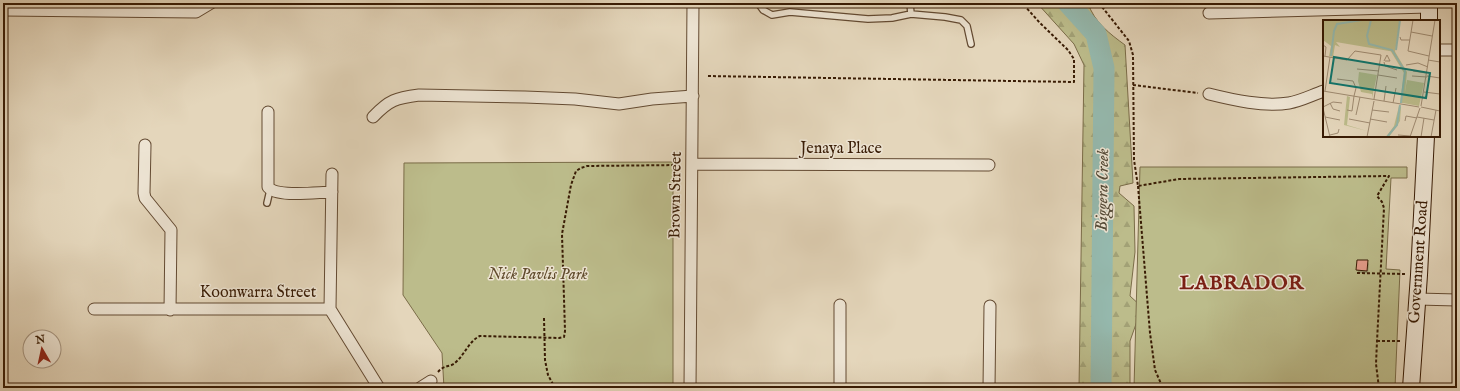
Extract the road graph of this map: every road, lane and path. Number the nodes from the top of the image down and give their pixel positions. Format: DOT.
graph roads {
  1 [pos="211,3"];
  2 [pos="693,3"];
  3 [pos="758,3"];
  4 [pos="910,3"];
  5 [pos="1022,3"];
  6 [pos="1099,3"];
  7 [pos="3,10"];
  8 [pos="1429,10"];
  9 [pos="1209,13"];
  10 [pos="911,14"];
  11 [pos="971,44"];
  12 [pos="1440,50"];
  13 [pos="1457,50"];
  14 [pos="708,76"];
  15 [pos="1133,85"];
  16 [pos="1323,91"];
  17 [pos="1209,94"];
  18 [pos="693,96"];
  19 [pos="268,112"];
  20 [pos="373,117"];
  21 [pos="1426,137"];
  22 [pos="145,145"];
  23 [pos="692,164"];
  24 [pos="989,165"];
  25 [pos="332,174"];
  26 [pos="1138,186"];
  27 [pos="270,190"];
  28 [pos="332,192"];
  29 [pos="266,203"];
  30 [pos="1357,273"];
  31 [pos="1380,274"];
  32 [pos="1408,274"];
  33 [pos="1417,299"];
  34 [pos="1457,300"];
  35 [pos="840,305"];
  36 [pos="990,306"];
  37 [pos="94,309"];
  38 [pos="330,309"];
  39 [pos="170,310"];
  40 [pos="544,318"];
  41 [pos="1400,334"];
  42 [pos="545,338"];
  43 [pos="1377,341"];
  44 [pos="431,381"];
  45 [pos="378,388"];
  46 [pos="420,388"];
  47 [pos="555,388"];
  48 [pos="690,388"];
  49 [pos="840,388"];
  50 [pos="989,388"];
  51 [pos="1163,388"];
  52 [pos="1379,388"];
  53 [pos="1411,388"];
  1 -- 7 [label="street"];
  2 -- 18 [label="street, Brown Street"];
  3 -- 10 [label="lane"];
  4 -- 10 [label="lane"];
  5 -- 14 [label="path"];
  6 -- 15 [label="path"];
  8 -- 9 [label="street"];
  10 -- 11 [label="lane"];
  12 -- 13 [label="street"];
  15 -- 17 [label="path"];
  15 -- 26 [label="path"];
  16 -- 17 [label="street"];
  18 -- 20 [label="street"];
  18 -- 23 [label="street, Brown Street"];
  19 -- 27 [label="street"];
  21 -- 33 [label="main road, Government Road"];
  22 -- 39 [label="street"];
  23 -- 24 [label="street, Jenaya Place"];
  23 -- 42 [label="path"];
  23 -- 48 [label="street, Brown Street"];
  25 -- 28 [label="street"];
  26 -- 31 [label="path"];
  26 -- 51 [label="path"];
  27 -- 28 [label="street"];
  27 -- 29 [label="lane"];
  28 -- 38 [label="street"];
  30 -- 31 [label="path"];
  31 -- 32 [label="path"];
  31 -- 43 [label="path"];
  33 -- 34 [label="street"];
  33 -- 53 [label="main road, Government Road"];
  35 -- 49 [label="street"];
  36 -- 50 [label="street"];
  37 -- 39 [label="street, Koonwarra Street"];
  38 -- 39 [label="street, Koonwarra Street"];
  38 -- 45 [label="street, Koonwarra Street"];
  40 -- 42 [label="path"];
  41 -- 43 [label="path"];
  42 -- 44 [label="path"];
  42 -- 47 [label="path"];
  43 -- 52 [label="path"];
  44 -- 46 [label="street"];
}
